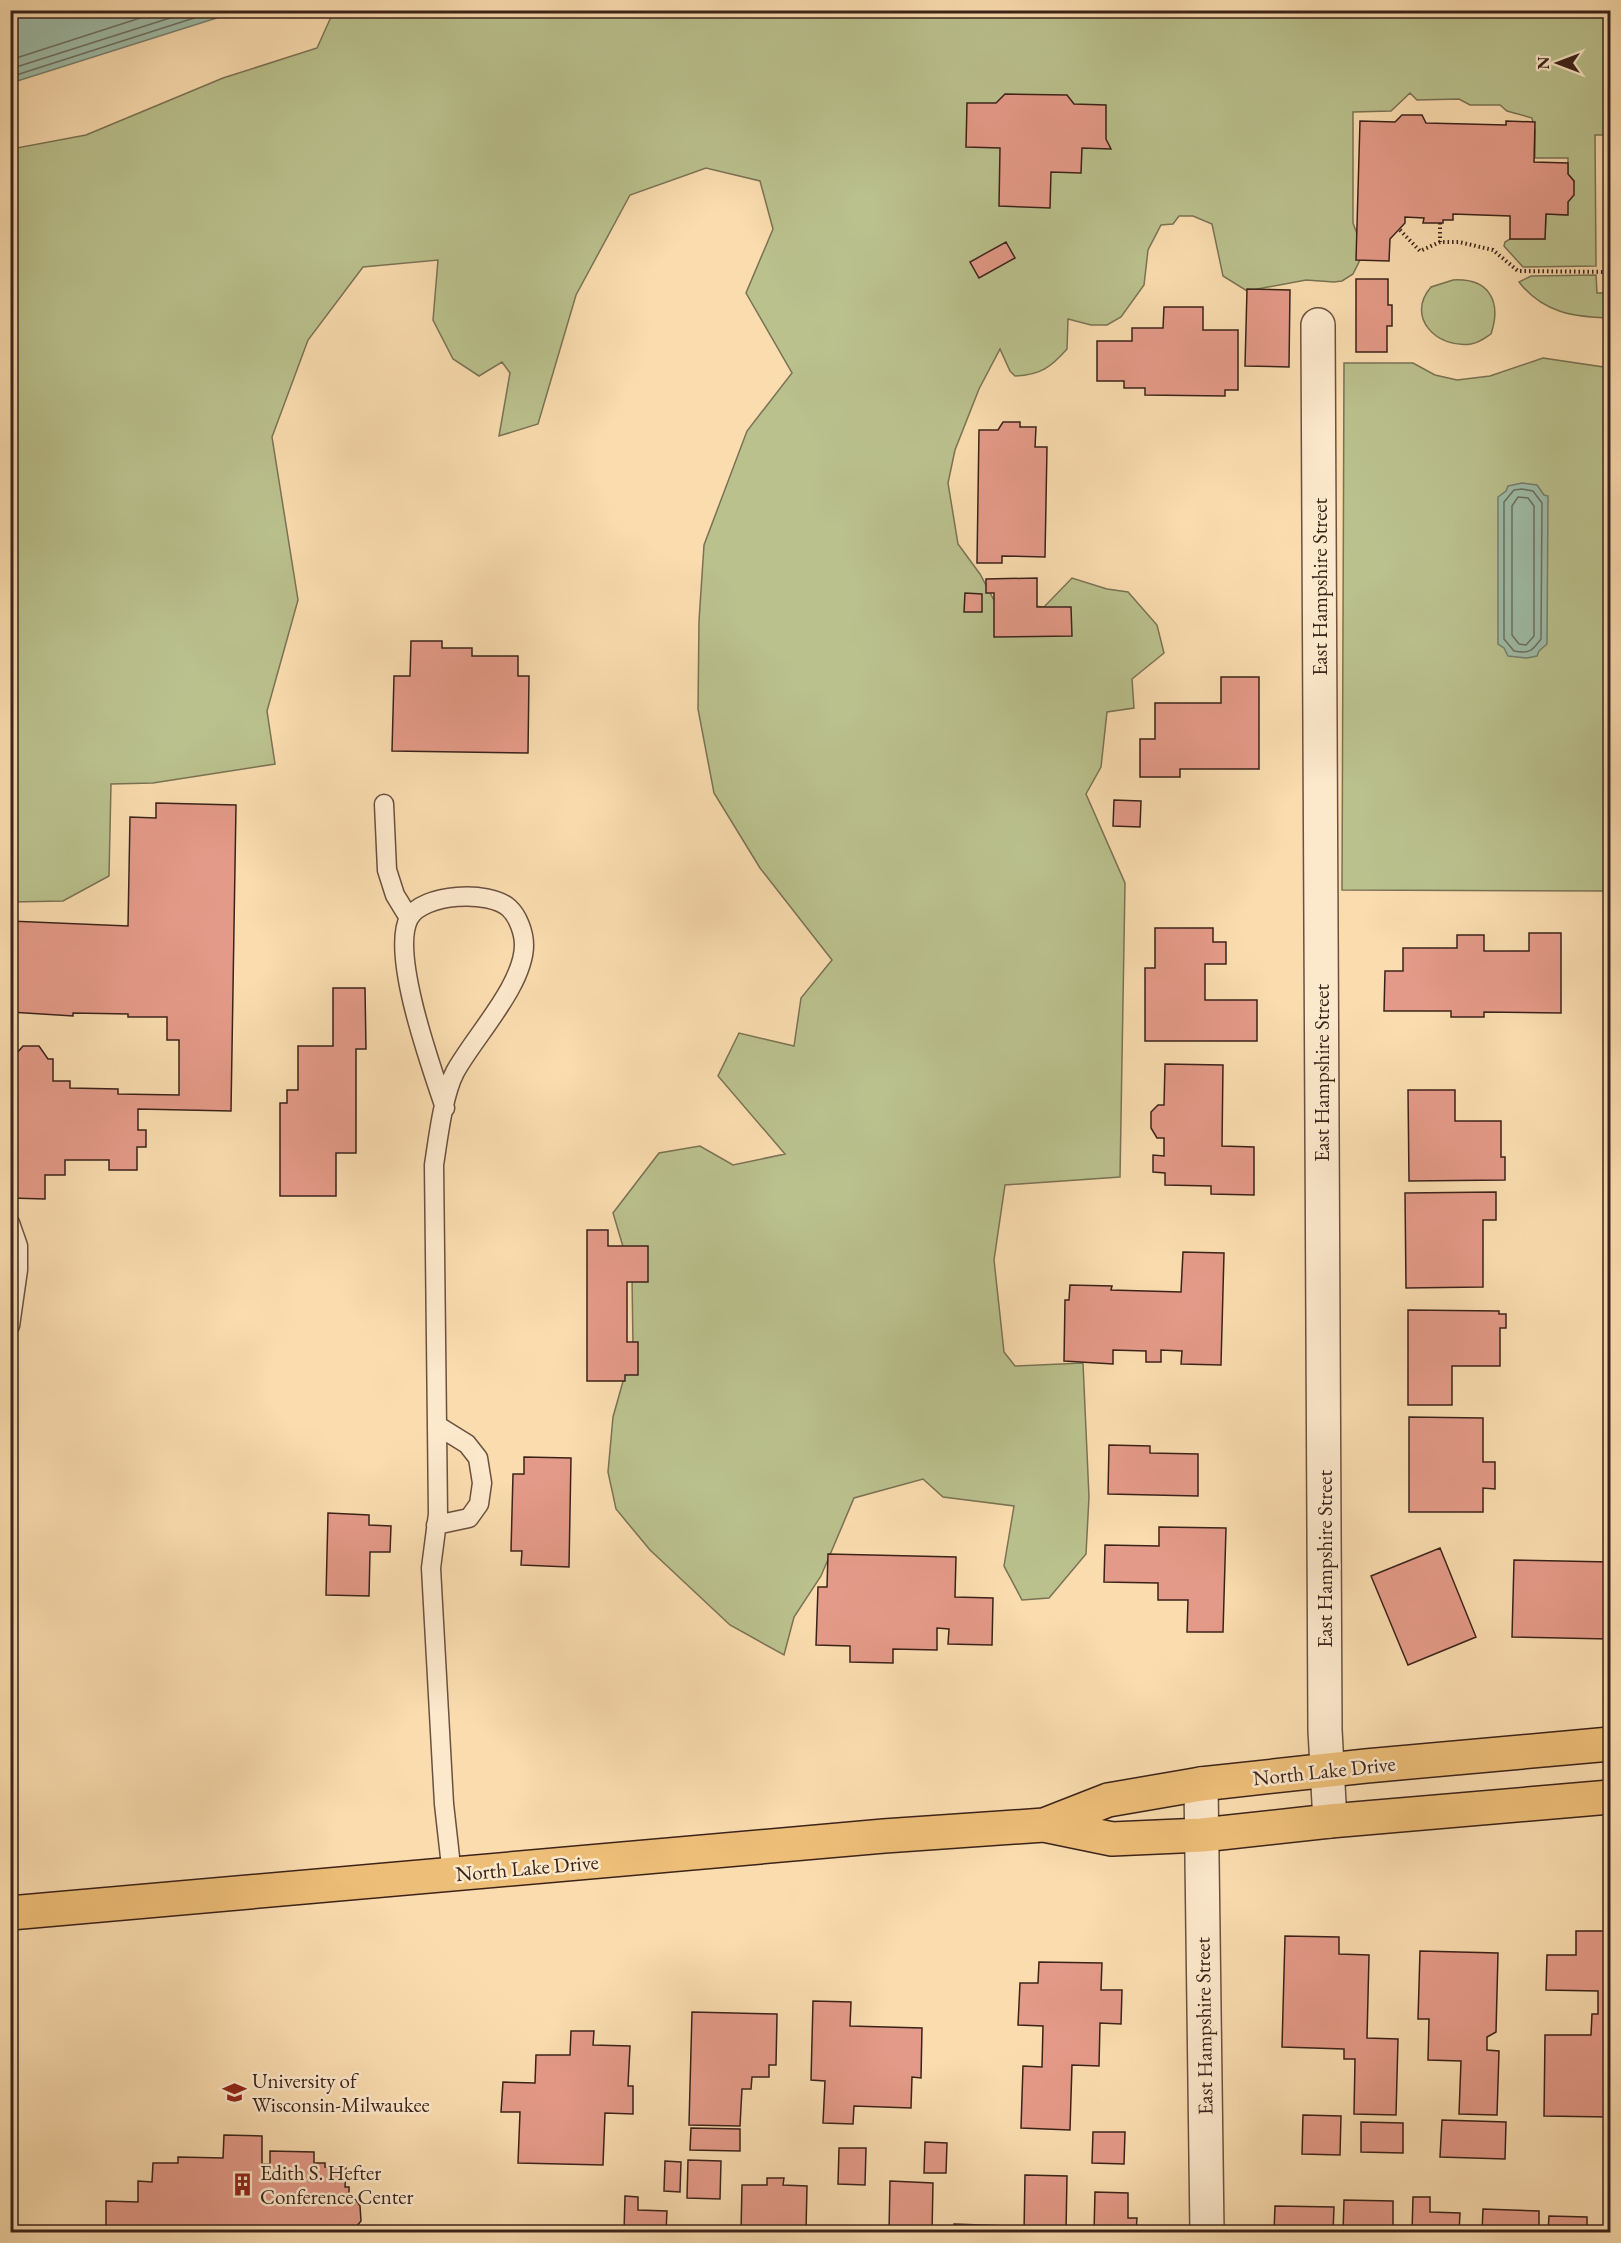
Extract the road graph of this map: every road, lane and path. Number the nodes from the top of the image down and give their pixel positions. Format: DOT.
graph roads {
  1 [pos="1440,223"];
  2 [pos="1400,230"];
  3 [pos="1440,242"];
  4 [pos="1611,272"];
  5 [pos="1318,325"];
  6 [pos="384,804"];
  7 [pos="409,918"];
  8 [pos="445,1108"];
  9 [pos="10,1223"];
  10 [pos="10,1326"];
  11 [pos="438,1426"];
  12 [pos="436,1525"];
  13 [pos="1611,1744"];
  14 [pos="1327,1771"];
  15 [pos="1201,1784"];
  16 [pos="1611,1797"];
  17 [pos="1330,1821"];
  18 [pos="1044,1825"];
  19 [pos="1202,1834"];
  20 [pos="452,1875"];
  21 [pos="10,1913"];
  22 [pos="1207,2232"];
  1 -- 3 [label="path"];
  2 -- 3 [label="path"];
  3 -- 4 [label="path"];
  5 -- 14 [label="street, East Hampshire Street"];
  6 -- 7 [label="lane"];
  7 -- 8 [label="lane"];
  7 -- 8 [label="lane"];
  8 -- 11 [label="lane"];
  9 -- 10 [label="lane"];
  11 -- 12 [label="lane"];
  11 -- 12 [label="lane"];
  12 -- 20 [label="lane"];
  13 -- 14 [label="main road, North Lake Drive"];
  14 -- 15 [label="main road, North Lake Drive"];
  14 -- 17 [label="street, East Hampshire Street"];
  15 -- 18 [label="main road, North Lake Drive"];
  15 -- 19 [label="street, East Hampshire Street"];
  16 -- 17 [label="main road, North Lake Drive"];
  17 -- 19 [label="main road, North Lake Drive"];
  18 -- 19 [label="main road, North Lake Drive"];
  18 -- 20 [label="main road, North Lake Drive"];
  19 -- 22 [label="street, East Hampshire Street"];
  20 -- 21 [label="main road, North Lake Drive"];
}
